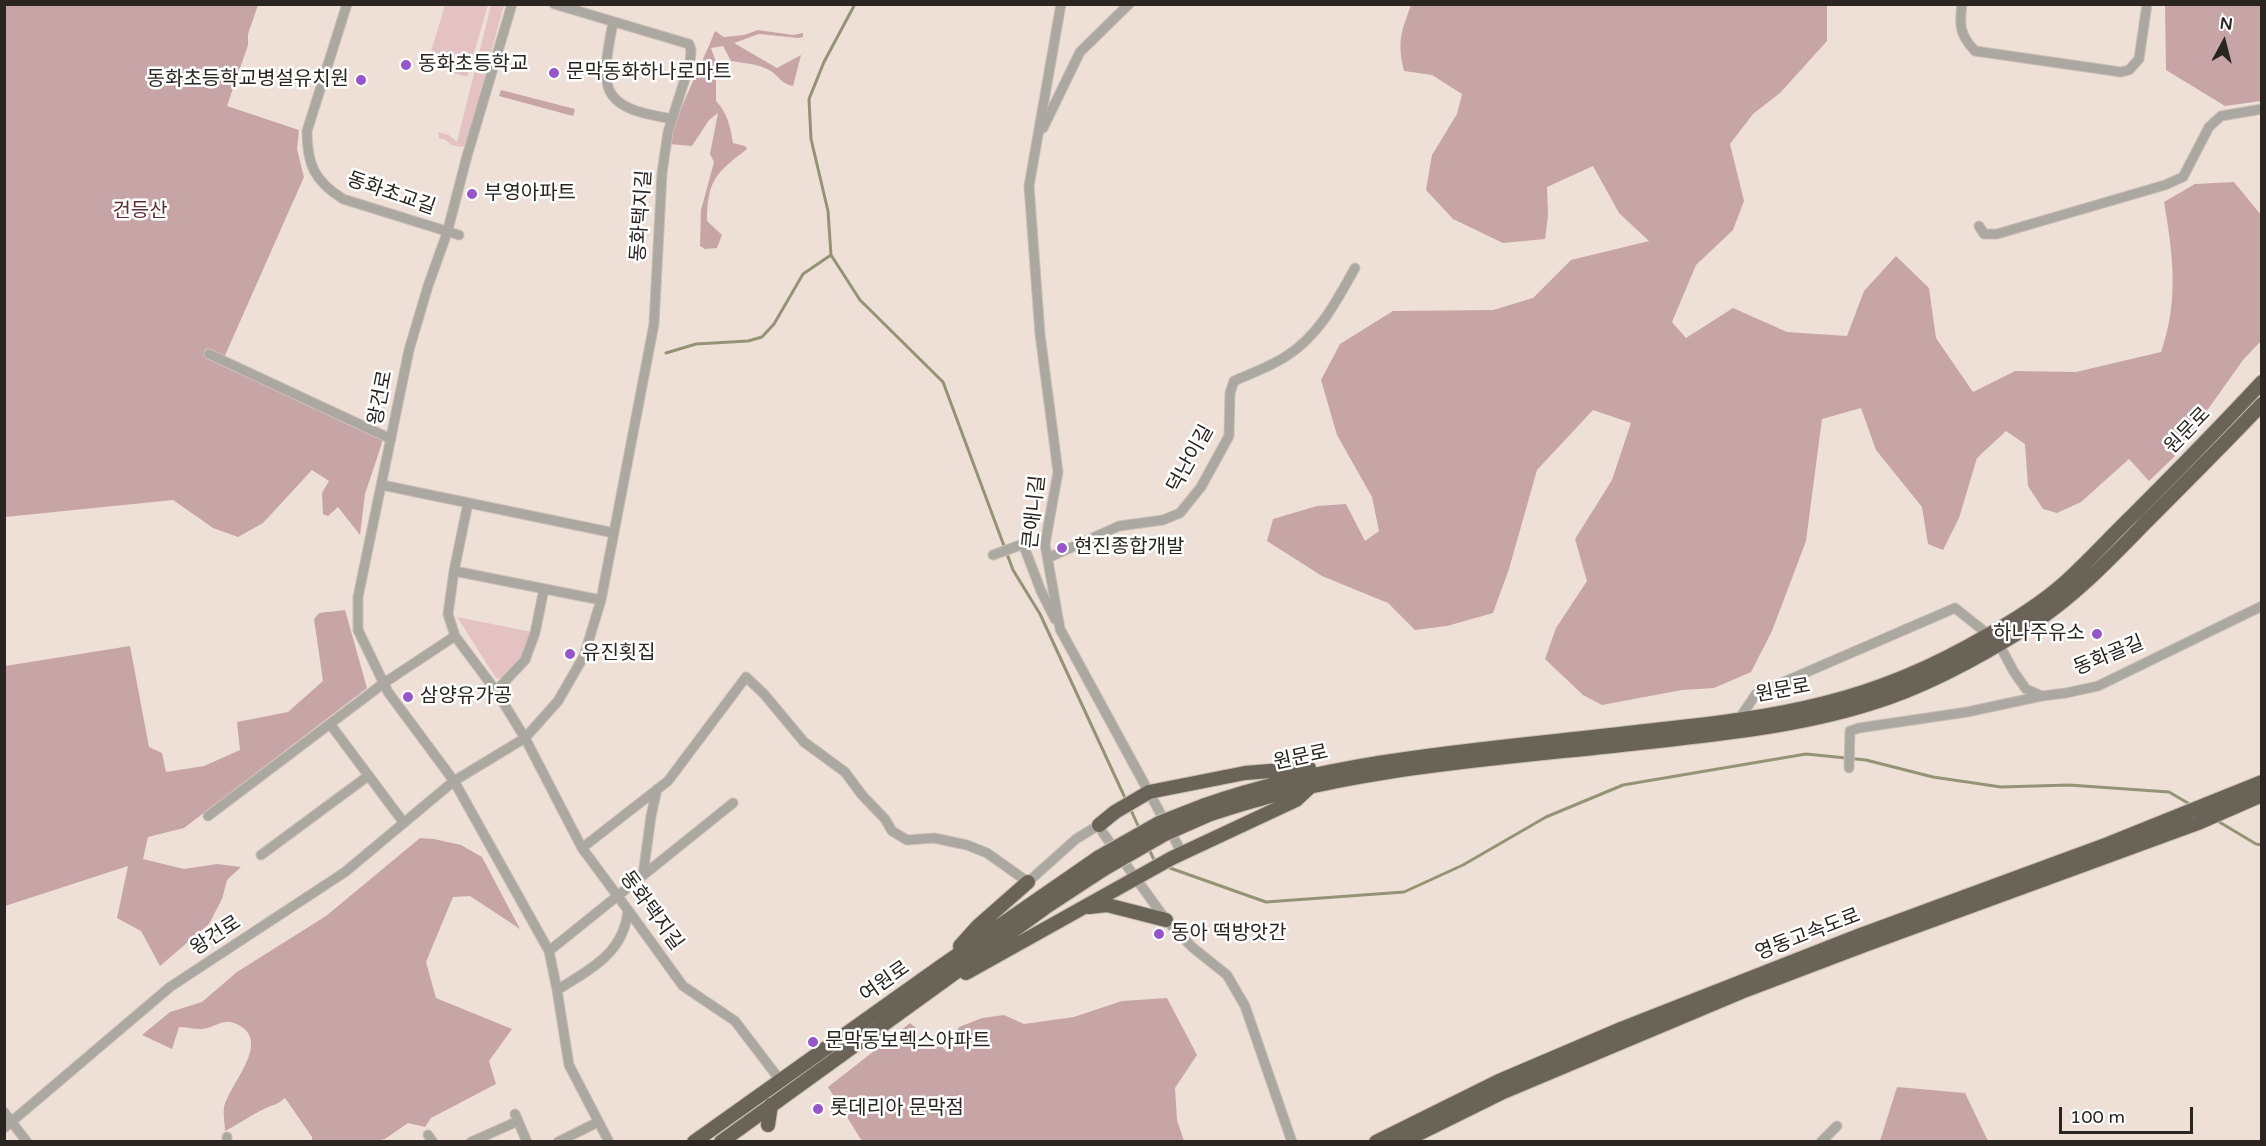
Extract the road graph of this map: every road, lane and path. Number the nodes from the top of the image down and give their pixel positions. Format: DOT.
graph roads {
  1 [pos="347,4"];
  2 [pos="512,4"];
  3 [pos="554,4"];
  4 [pos="1060,4"];
  5 [pos="1129,4"];
  6 [pos="1962,4"];
  7 [pos="2147,4"];
  8 [pos="614,22"];
  9 [pos="2262,109"];
  10 [pos="672,119"];
  11 [pos="1037,142"];
  12 [pos="1979,226"];
  13 [pos="447,232"];
  14 [pos="459,235"];
  15 [pos="1355,268"];
  16 [pos="209,354"];
  17 [pos="2262,382"];
  18 [pos="2262,404"];
  19 [pos="391,439"];
  20 [pos="382,485"];
  21 [pos="468,503"];
  22 [pos="614,533"];
  23 [pos="996,554"];
  24 [pos="1048,558"];
  25 [pos="454,572"];
  26 [pos="544,589"];
  27 [pos="601,600"];
  28 [pos="2261,608"];
  29 [pos="1060,630"];
  30 [pos="455,636"];
  31 [pos="1994,639"];
  32 [pos="384,683"];
  33 [pos="496,691"];
  34 [pos="2042,696"];
  35 [pos="1739,719"];
  36 [pos="330,724"];
  37 [pos="525,738"];
  38 [pos="1359,766"];
  39 [pos="1849,766"];
  40 [pos="368,776"];
  41 [pos="454,781"];
  42 [pos="2262,782"];
  43 [pos="1311,785"];
  44 [pos="657,789"];
  45 [pos="1144,795"];
  46 [pos="2262,795"];
  47 [pos="2229,801"];
  48 [pos="732,803"];
  49 [pos="1207,810"];
  50 [pos="208,816"];
  51 [pos="404,823"];
  52 [pos="1099,825"];
  53 [pos="582,848"];
  54 [pos="261,855"];
  55 [pos="1177,855"];
  56 [pos="643,875"];
  57 [pos="1135,878"];
  58 [pos="1028,882"];
  59 [pos="617,896"];
  60 [pos="1081,908"];
  61 [pos="628,910"];
  62 [pos="1166,920"];
  63 [pos="549,951"];
  64 [pos="943,973"];
  65 [pos="557,990"];
  66 [pos="780,1080"];
  67 [pos="789,1092"];
  68 [pos="771,1105"];
  69 [pos="4,1112"];
  70 [pos="598,1122"];
  71 [pos="13,1123"];
  72 [pos="768,1125"];
  73 [pos="1837,1126"];
  74 [pos="4,1128"];
  75 [pos="27,1142"];
  76 [pos="471,1142"];
  77 [pos="527,1142"];
  78 [pos="558,1142"];
  79 [pos="609,1142"];
  80 [pos="694,1142"];
  81 [pos="721,1142"];
  82 [pos="1292,1142"];
  83 [pos="1376,1142"];
  84 [pos="1402,1142"];
  85 [pos="1821,1142"];
  1 -- 13 [label="street, 동화초교길"];
  2 -- 13 [label="street, 왕건로"];
  3 -- 8 [label="street, 동화택지길"];
  4 -- 11 [label="street, 큰애니길"];
  5 -- 11 [label="street, 큰애니길"];
  6 -- 7 [label="street"];
  8 -- 10 [label="street"];
  8 -- 10 [label="street, 동화택지길"];
  9 -- 12 [label="street"];
  10 -- 22 [label="street, 동화택지길"];
  11 -- 24 [label="street, 큰애니길"];
  13 -- 14 [label="street, 동화초교길"];
  13 -- 19 [label="street, 왕건로"];
  15 -- 24 [label="street, 덕난이길"];
  16 -- 19 [label="street"];
  17 -- 31 [label="highway, 원문로"];
  18 -- 31 [label="highway, 원문로"];
  19 -- 20 [label="street, 왕건로"];
  20 -- 21 [label="street"];
  20 -- 32 [label="street, 왕건로"];
  21 -- 22 [label="street"];
  21 -- 25 [label="street, 동화택지길"];
  22 -- 27 [label="street, 동화택지길"];
  23 -- 29 [label="street"];
  24 -- 29 [label="street, 큰애니길"];
  25 -- 26 [label="street"];
  25 -- 30 [label="street, 동화택지길"];
  26 -- 27 [label="street"];
  26 -- 33 [label="street"];
  27 -- 37 [label="street, 동화택지길"];
  28 -- 34 [label="street, 동화골길"];
  29 -- 45 [label="street, 큰애니길"];
  30 -- 32 [label="street"];
  30 -- 33 [label="street, 동화택지길"];
  31 -- 34 [label="street"];
  31 -- 35 [label="highway, 원문로"];
  31 -- 35 [label="street"];
  31 -- 43 [label="highway, 원문로"];
  32 -- 36 [label="street"];
  32 -- 41 [label="street, 왕건로"];
  33 -- 37 [label="street, 동화택지길"];
  34 -- 39 [label="street, 동화골길"];
  35 -- 38 [label="highway, 원문로"];
  36 -- 40 [label="street"];
  36 -- 50 [label="street"];
  37 -- 41 [label="street, 동화택지길"];
  37 -- 53 [label="street, 동화택지길"];
  38 -- 45 [label="highway"];
  38 -- 49 [label="highway, 원문로"];
  40 -- 51 [label="street"];
  40 -- 54 [label="street"];
  41 -- 51 [label="street, 왕건로"];
  41 -- 63 [label="street, 왕건로"];
  42 -- 47 [label="highway, 영동고속도로"];
  43 -- 49 [label="highway, 원문로"];
  43 -- 55 [label="highway"];
  44 -- 53 [label="street"];
  44 -- 56 [label="street"];
  44 -- 58 [label="street"];
  45 -- 52 [label="highway"];
  45 -- 55 [label="street, 큰애니길"];
  46 -- 47 [label="highway, 영동고속도로"];
  47 -- 83 [label="highway, 영동고속도로"];
  47 -- 84 [label="highway, 영동고속도로"];
  48 -- 56 [label="street"];
  49 -- 64 [label="highway, 여원로, bridge"];
  51 -- 71 [label="street, 왕건로"];
  52 -- 57 [label="street"];
  52 -- 58 [label="street"];
  53 -- 59 [label="street, 동화택지길"];
  55 -- 57 [label="highway"];
  56 -- 59 [label="street"];
  57 -- 60 [label="highway"];
  57 -- 62 [label="street"];
  58 -- 64 [label="highway"];
  59 -- 61 [label="street, 동화택지길"];
  59 -- 63 [label="street"];
  60 -- 62 [label="highway"];
  60 -- 64 [label="highway"];
  61 -- 65 [label="street"];
  61 -- 66 [label="street, 동화택지길"];
  62 -- 82 [label="street"];
  63 -- 65 [label="street, 왕건로"];
  64 -- 66 [label="highway, 여원로"];
  64 -- 67 [label="highway, 여원로"];
  65 -- 70 [label="street, 왕건로"];
  66 -- 67 [label="highway"];
  66 -- 80 [label="highway, 여원로"];
  67 -- 68 [label="highway, 여원로"];
  68 -- 72 [label="highway"];
  68 -- 81 [label="highway, 여원로"];
  69 -- 71 [label="street"];
  70 -- 78 [label="street"];
  70 -- 79 [label="street, 왕건로"];
  71 -- 74 [label="street, 왕건로"];
  71 -- 75 [label="street"];
  73 -- 85 [label="street"];
  76 -- 77 [label="street"];
}
